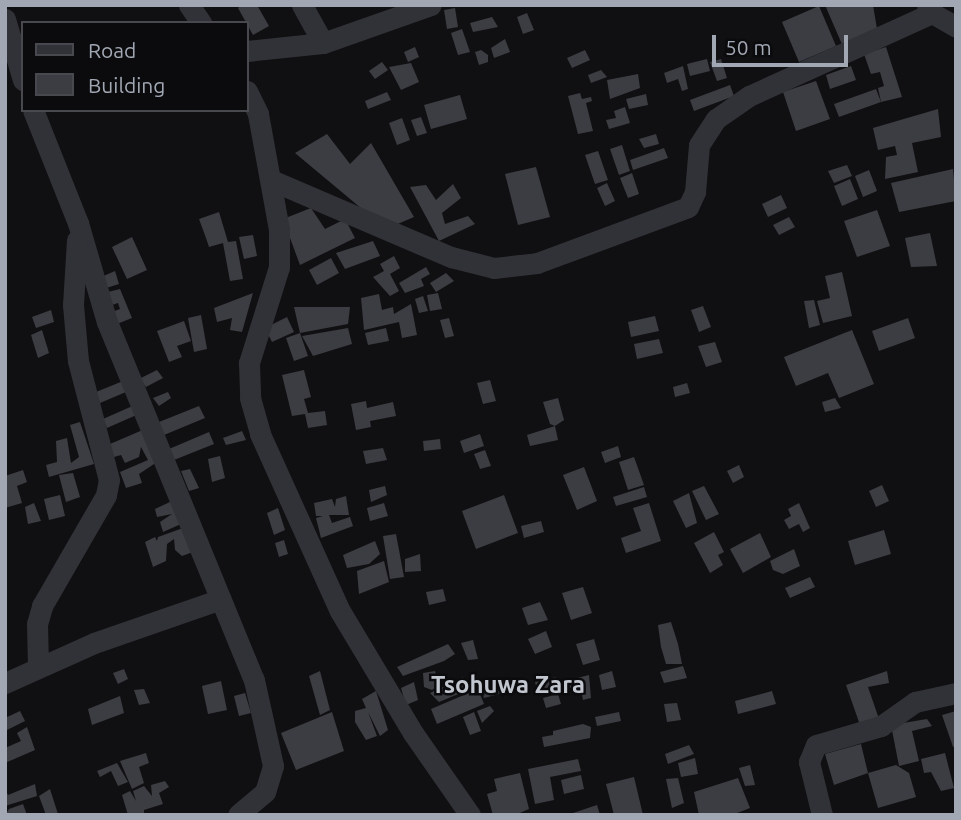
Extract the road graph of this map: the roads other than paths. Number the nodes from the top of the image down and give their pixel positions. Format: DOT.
graph roads {
  1 [pos="189,5"];
  2 [pos="302,5"];
  3 [pos="431,5"];
  4 [pos="929,9"];
  5 [pos="5,19"];
  6 [pos="200,21"];
  7 [pos="956,27"];
  8 [pos="323,43"];
  9 [pos="248,51"];
  10 [pos="21,73"];
  11 [pos="248,92"];
  12 [pos="34,112"];
  13 [pos="271,180"];
  14 [pos="78,223"];
  15 [pos="221,598"];
  16 [pos="38,667"];
  17 [pos="5,683"];
  18 [pos="956,693"];
  19 [pos="238,815"];
  20 [pos="470,815"];
  21 [pos="822,815"];
  1 -- 6 [label="street"];
  2 -- 8 [label="street"];
  3 -- 8 [label="street"];
  4 -- 7 [label="street"];
  4 -- 13 [label="street"];
  5 -- 10 [label="street"];
  8 -- 9 [label="street"];
  11 -- 13 [label="street"];
  12 -- 14 [label="street"];
  13 -- 20 [label="street"];
  14 -- 15 [label="street"];
  14 -- 16 [label="street"];
  15 -- 16 [label="street"];
  15 -- 19 [label="street"];
  16 -- 17 [label="street"];
  18 -- 21 [label="street"];
}
